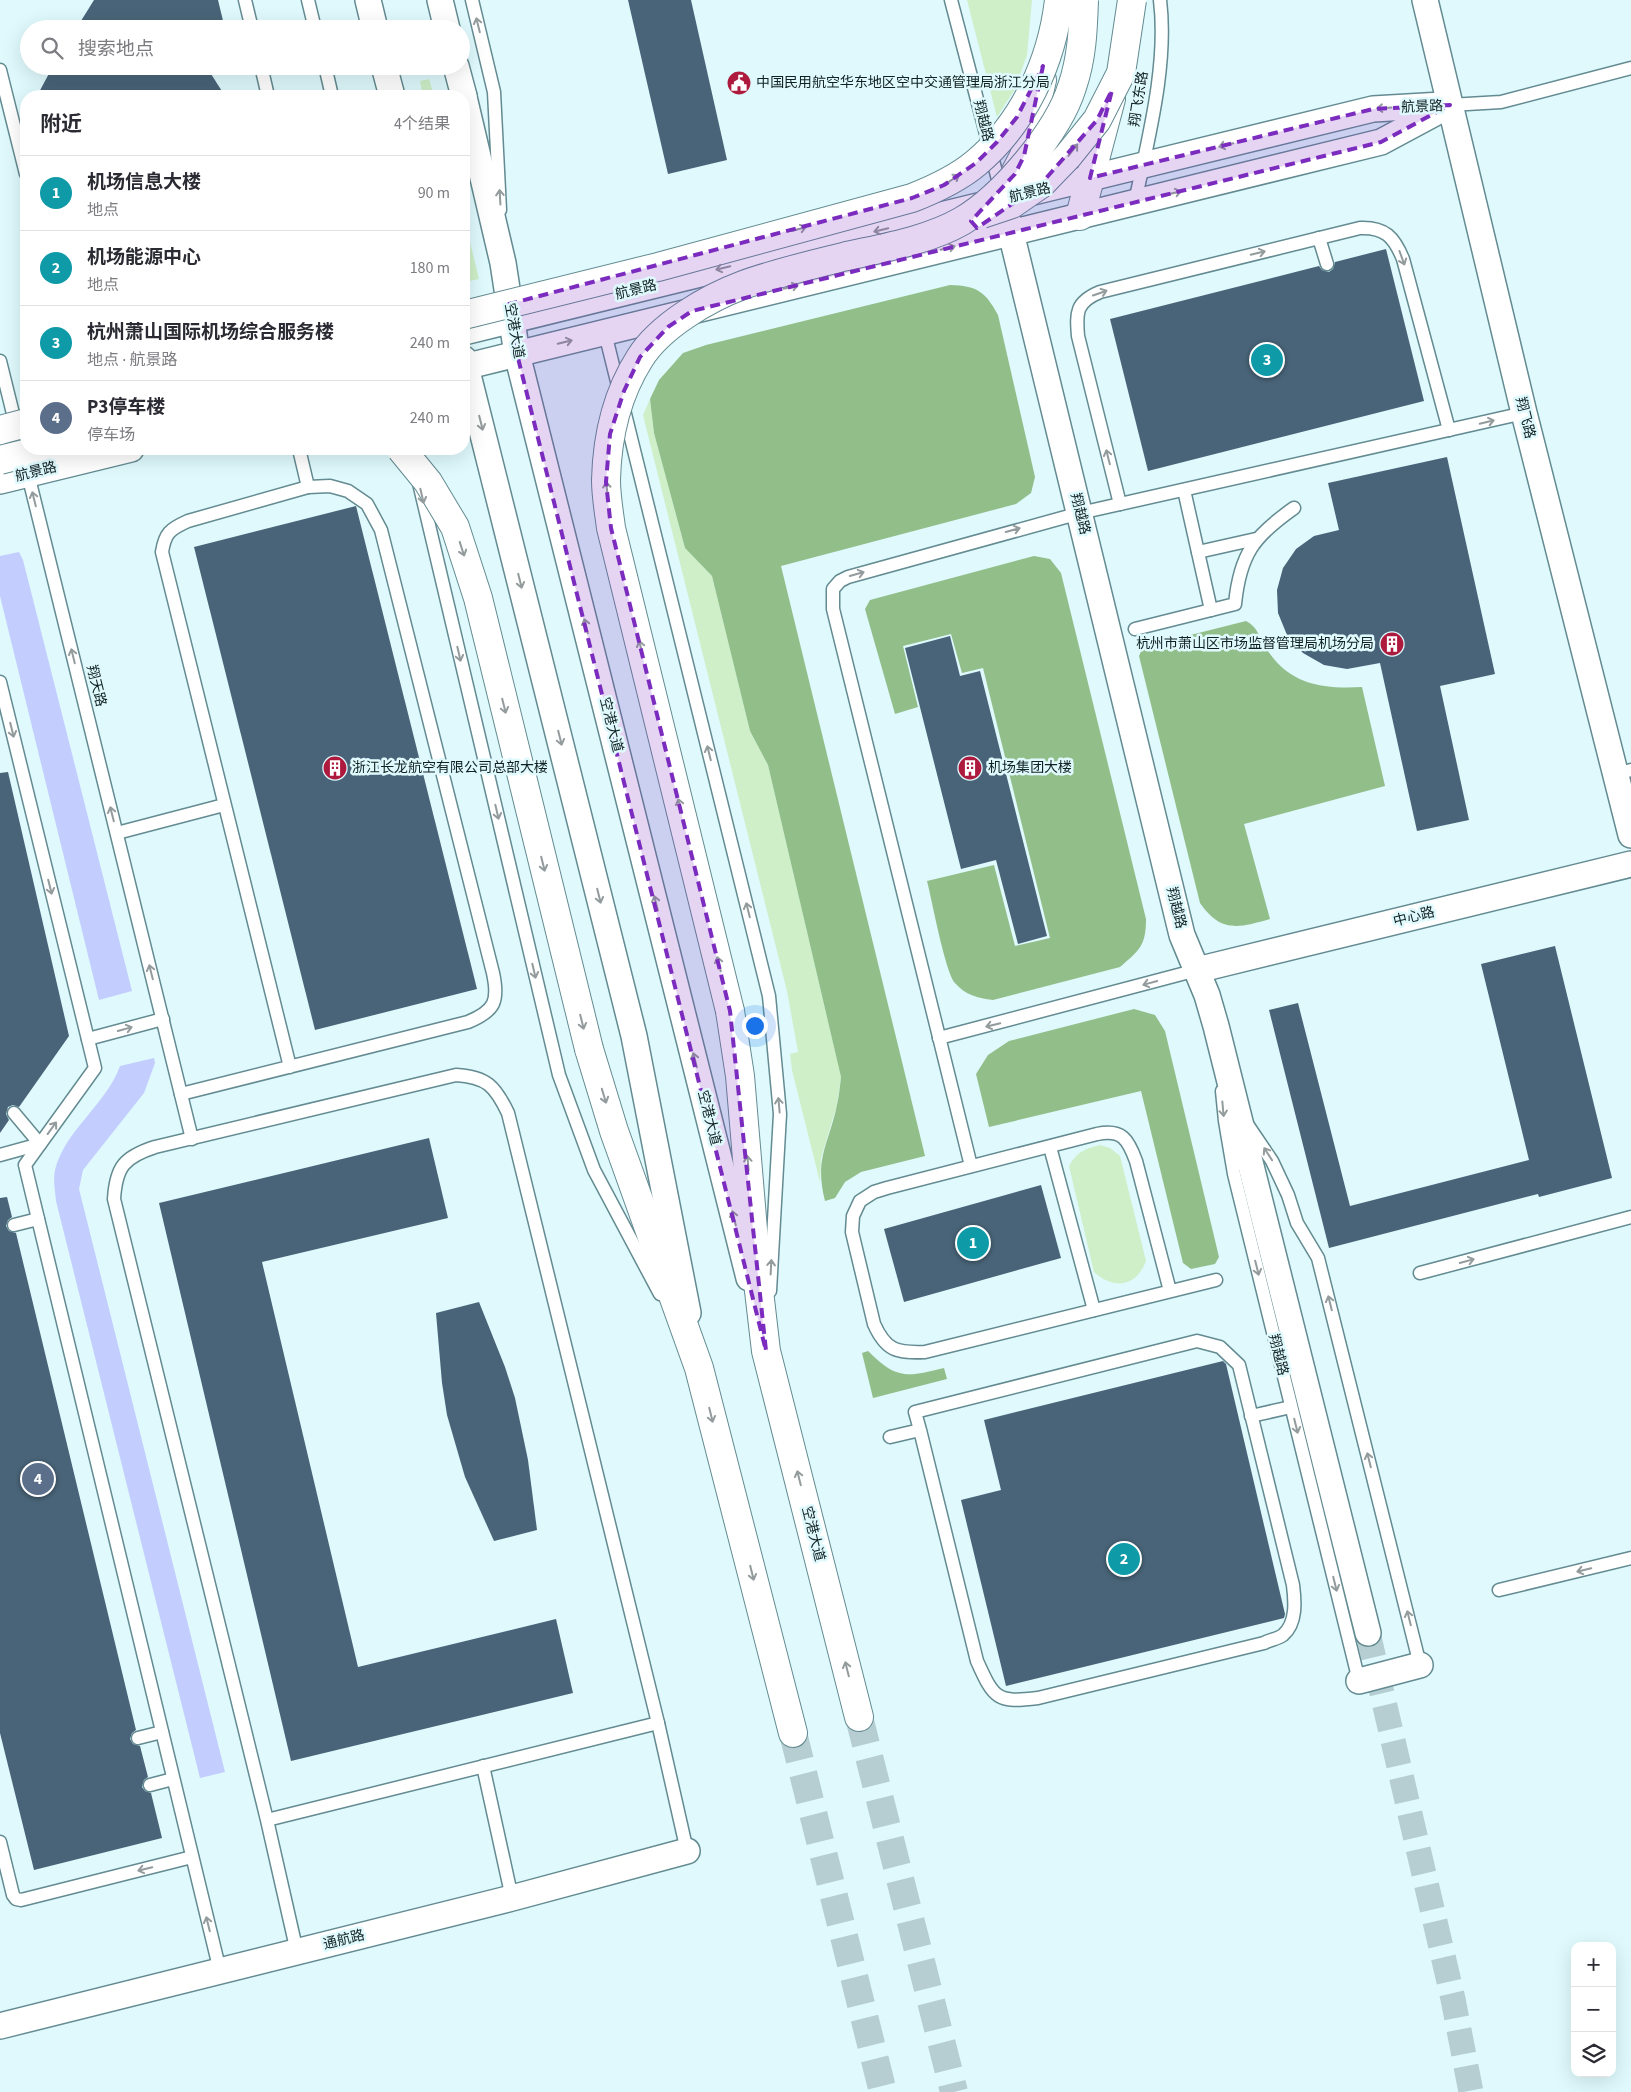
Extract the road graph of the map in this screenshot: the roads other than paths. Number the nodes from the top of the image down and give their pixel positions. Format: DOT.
graph roads {
  1 [pos="245,0"];
  2 [pos="308,0"];
  3 [pos="368,0"];
  4 [pos="440,0"];
  5 [pos="472,0"];
  6 [pos="951,0"];
  7 [pos="1046,0"];
  8 [pos="1059,0"];
  9 [pos="1084,0"];
  10 [pos="1119,0"];
  11 [pos="1132,0"];
  12 [pos="1160,0"];
  13 [pos="1424,0"];
  14 [pos="250,20"];
  15 [pos="313,20"];
  16 [pos="373,20"];
  17 [pos="445,20"];
  18 [pos="1631,68"];
  19 [pos="0,70"];
  20 [pos="263,75"];
  21 [pos="326,75"];
  22 [pos="458,75"];
  23 [pos="266,90"];
  24 [pos="330,90"];
  25 [pos="462,90"];
  26 [pos="1450,105"];
  27 [pos="470,123"];
  28 [pos="20,150"];
  29 [pos="1142,166"];
  30 [pos="1090,178"];
  31 [pos="1003,200"];
  32 [pos="1135,202"];
  33 [pos="1080,216"];
  34 [pos="961,221"];
  35 [pos="1011,232"];
  36 [pos="1320,238"];
  37 [pos="503,263"];
  38 [pos="1327,264"];
  39 [pos="470,314"];
  40 [pos="511,320"];
  41 [pos="470,330"];
  42 [pos="605,333"];
  43 [pos="518,354"];
  44 [pos="0,361"];
  45 [pos="470,363"];
  46 [pos="470,384"];
  47 [pos="1524,413"];
  48 [pos="1449,430"];
  49 [pos="19,438"];
  50 [pos="23,455"];
  51 [pos="106,455"];
  52 [pos="300,455"];
  53 [pos="406,455"];
  54 [pos="411,455"];
  55 [pos="0,460"];
  56 [pos="28,474"];
  57 [pos="0,481"];
  58 [pos="308,487"];
  59 [pos="1184,490"];
  60 [pos="1120,504"];
  61 [pos="1294,508"];
  62 [pos="1080,513"];
  63 [pos="1256,539"];
  64 [pos="1198,552"];
  65 [pos="1211,610"];
  66 [pos="1135,629"];
  67 [pos="0,682"];
  68 [pos="1624,772"];
  69 [pos="224,805"];
  70 [pos="117,833"];
  71 [pos="1631,835"];
  72 [pos="1631,864"];
  73 [pos="1197,970"];
  74 [pos="163,1019"];
  75 [pos="1216,1026"];
  76 [pos="939,1038"];
  77 [pos="88,1039"];
  78 [pos="290,1067"];
  79 [pos="181,1094"];
  80 [pos="1236,1106"];
  81 [pos="14,1113"];
  82 [pos="192,1139"];
  83 [pos="40,1144"];
  84 [pos="1050,1146"];
  85 [pos="0,1155"];
  86 [pos="971,1166"];
  87 [pos="1631,1217"];
  88 [pos="38,1219"];
  89 [pos="14,1225"];
  90 [pos="1420,1274"];
  91 [pos="1216,1280"];
  92 [pos="1170,1291"];
  93 [pos="1094,1310"];
  94 [pos="766,1350"];
  95 [pos="699,1368"];
  96 [pos="1291,1407"];
  97 [pos="1251,1416"];
  98 [pos="920,1430"];
  99 [pos="890,1437"];
  100 [pos="1631,1558"];
  101 [pos="1498,1590"];
  102 [pos="1368,1633"];
  103 [pos="1420,1665"];
  104 [pos="1359,1681"];
  105 [pos="859,1717"];
  106 [pos="658,1723"];
  107 [pos="162,1732"];
  108 [pos="793,1734"];
  109 [pos="138,1738"];
  110 [pos="483,1766"];
  111 [pos="173,1779"];
  112 [pos="150,1785"];
  113 [pos="267,1820"];
  114 [pos="0,1842"];
  115 [pos="687,1851"];
  116 [pos="192,1857"];
  117 [pos="512,1898"];
  118 [pos="297,1952"];
  119 [pos="220,1971"];
  120 [pos="0,2026"];
  1 -- 14 [label="lane"];
  2 -- 15 [label="lane"];
  3 -- 16 [label="street"];
  4 -- 17 [label="street"];
  37 -- 5 [label="lane, one-way"];
  6 -- 31 [label="lane, 翔越路"];
  7 -- 31 [label="main road"];
  39 -- 8 [label="main road, one-way, bridge"];
  9 -- 34 [label="main road, bridge"];
  10 -- 30 [label="main road"];
  34 -- 11 [label="main road, one-way, bridge"];
  12 -- 29 [label="lane, 翔飞东路"];
  13 -- 26 [label="street, 翔飞路"];
  18 -- 26 [label="lane"];
  19 -- 28 [label="lane"];
  20 -- 23 [label="lane"];
  21 -- 24 [label="lane"];
  22 -- 25 [label="street, 空港大道"];
  26 -- 29 [label="street, 航景路, one-way"];
  32 -- 26 [label="street, 航景路, one-way"];
  26 -- 47 [label="street, 翔飞路"];
  27 -- 37 [label="street, 空港大道"];
  29 -- 30 [label="street, 航景路"];
  29 -- 32 [label="lane, 翔飞东路"];
  30 -- 31 [label="street, 航景路"];
  30 -- 33 [label="main road"];
  31 -- 35 [label="street, 翔越路"];
  31 -- 40 [label="street, 航景路, one-way"];
  32 -- 33 [label="street, 航景路"];
  33 -- 35 [label="street, 航景路"];
  94 -- 34 [label="main road, 空港大道, one-way, bridge"];
  42 -- 35 [label="street, 航景路, one-way"];
  35 -- 62 [label="street, 翔越路"];
  36 -- 38 [label="lane"];
  36 -- 48 [label="lane, one-way"];
  60 -- 36 [label="lane, one-way"];
  37 -- 40 [label="street, 空港大道"];
  40 -- 41 [label="street, 航景路"];
  40 -- 43 [label="street, 空港大道"];
  43 -- 42 [label="street, 航景路, one-way"];
  94 -- 42 [label="lane, one-way"];
  43 -- 45 [label="street, 航景路"];
  94 -- 43 [label="street, 空港大道, one-way"];
  44 -- 49 [label="lane, 翔天路"];
  46 -- 95 [label="street, one-way"];
  48 -- 47 [label="lane, one-way"];
  47 -- 68 [label="street, 翔飞路"];
  48 -- 59 [label="lane"];
  49 -- 55 [label="main road, bridge"];
  50 -- 56 [label="lane, 翔天路"];
  51 -- 56 [label="street, 航景路"];
  52 -- 58 [label="lane"];
  53 -- 95 [label="main road, one-way, bridge"];
  54 -- 95 [label="lane, one-way"];
  56 -- 57 [label="street, 航景路"];
  70 -- 56 [label="lane, 翔天路, one-way"];
  58 -- 69 [label="lane"];
  58 -- 78 [label="lane"];
  59 -- 60 [label="lane"];
  59 -- 64 [label="lane"];
  60 -- 62 [label="lane"];
  61 -- 63 [label="lane"];
  62 -- 73 [label="street, 翔越路"];
  76 -- 62 [label="lane, one-way"];
  63 -- 64 [label="lane"];
  63 -- 65 [label="lane"];
  64 -- 65 [label="lane"];
  65 -- 66 [label="lane"];
  67 -- 77 [label="lane, one-way"];
  68 -- 71 [label="street, 翔飞路"];
  69 -- 70 [label="lane"];
  69 -- 78 [label="lane"];
  74 -- 70 [label="lane, 翔天路, one-way"];
  72 -- 73 [label="street, 中心路"];
  73 -- 75 [label="street, 翔越路"];
  73 -- 76 [label="lane, one-way"];
  77 -- 74 [label="lane, one-way"];
  74 -- 79 [label="lane, 翔天路"];
  75 -- 80 [label="street, 翔越路"];
  75 -- 96 [label="lane, 翔越路, one-way"];
  76 -- 86 [label="lane"];
  83 -- 77 [label="lane, one-way"];
  78 -- 79 [label="lane"];
  79 -- 82 [label="lane, 翔天路"];
  80 -- 102 [label="street, 翔越路"];
  103 -- 80 [label="lane, 翔越路, one-way"];
  81 -- 83 [label="lane"];
  82 -- 106 [label="lane"];
  82 -- 113 [label="lane"];
  83 -- 85 [label="lane"];
  83 -- 88 [label="lane"];
  84 -- 86 [label="lane"];
  84 -- 92 [label="lane"];
  84 -- 93 [label="lane"];
  86 -- 93 [label="lane"];
  90 -- 87 [label="lane, one-way"];
  88 -- 89 [label="lane"];
  88 -- 107 [label="lane"];
  91 -- 92 [label="lane"];
  92 -- 93 [label="lane"];
  105 -- 94 [label="main road, 空港大道, one-way"];
  95 -- 108 [label="main road, one-way"];
  96 -- 97 [label="lane"];
  96 -- 104 [label="lane, 翔越路, one-way"];
  97 -- 98 [label="lane"];
  97 -- 98 [label="lane"];
  98 -- 99 [label="lane"];
  100 -- 101 [label="lane, one-way"];
  103 -- 104 [label="street"];
  106 -- 110 [label="lane"];
  106 -- 115 [label="lane"];
  107 -- 109 [label="lane"];
  107 -- 111 [label="lane"];
  110 -- 113 [label="lane"];
  110 -- 117 [label="lane"];
  111 -- 112 [label="lane"];
  111 -- 116 [label="lane"];
  113 -- 118 [label="lane"];
  116 -- 114 [label="lane, one-way"];
  115 -- 117 [label="street, 通航路"];
  119 -- 116 [label="lane, one-way"];
  117 -- 118 [label="street, 通航路"];
  118 -- 119 [label="street, 通航路"];
  119 -- 120 [label="street, 通航路"];
}
